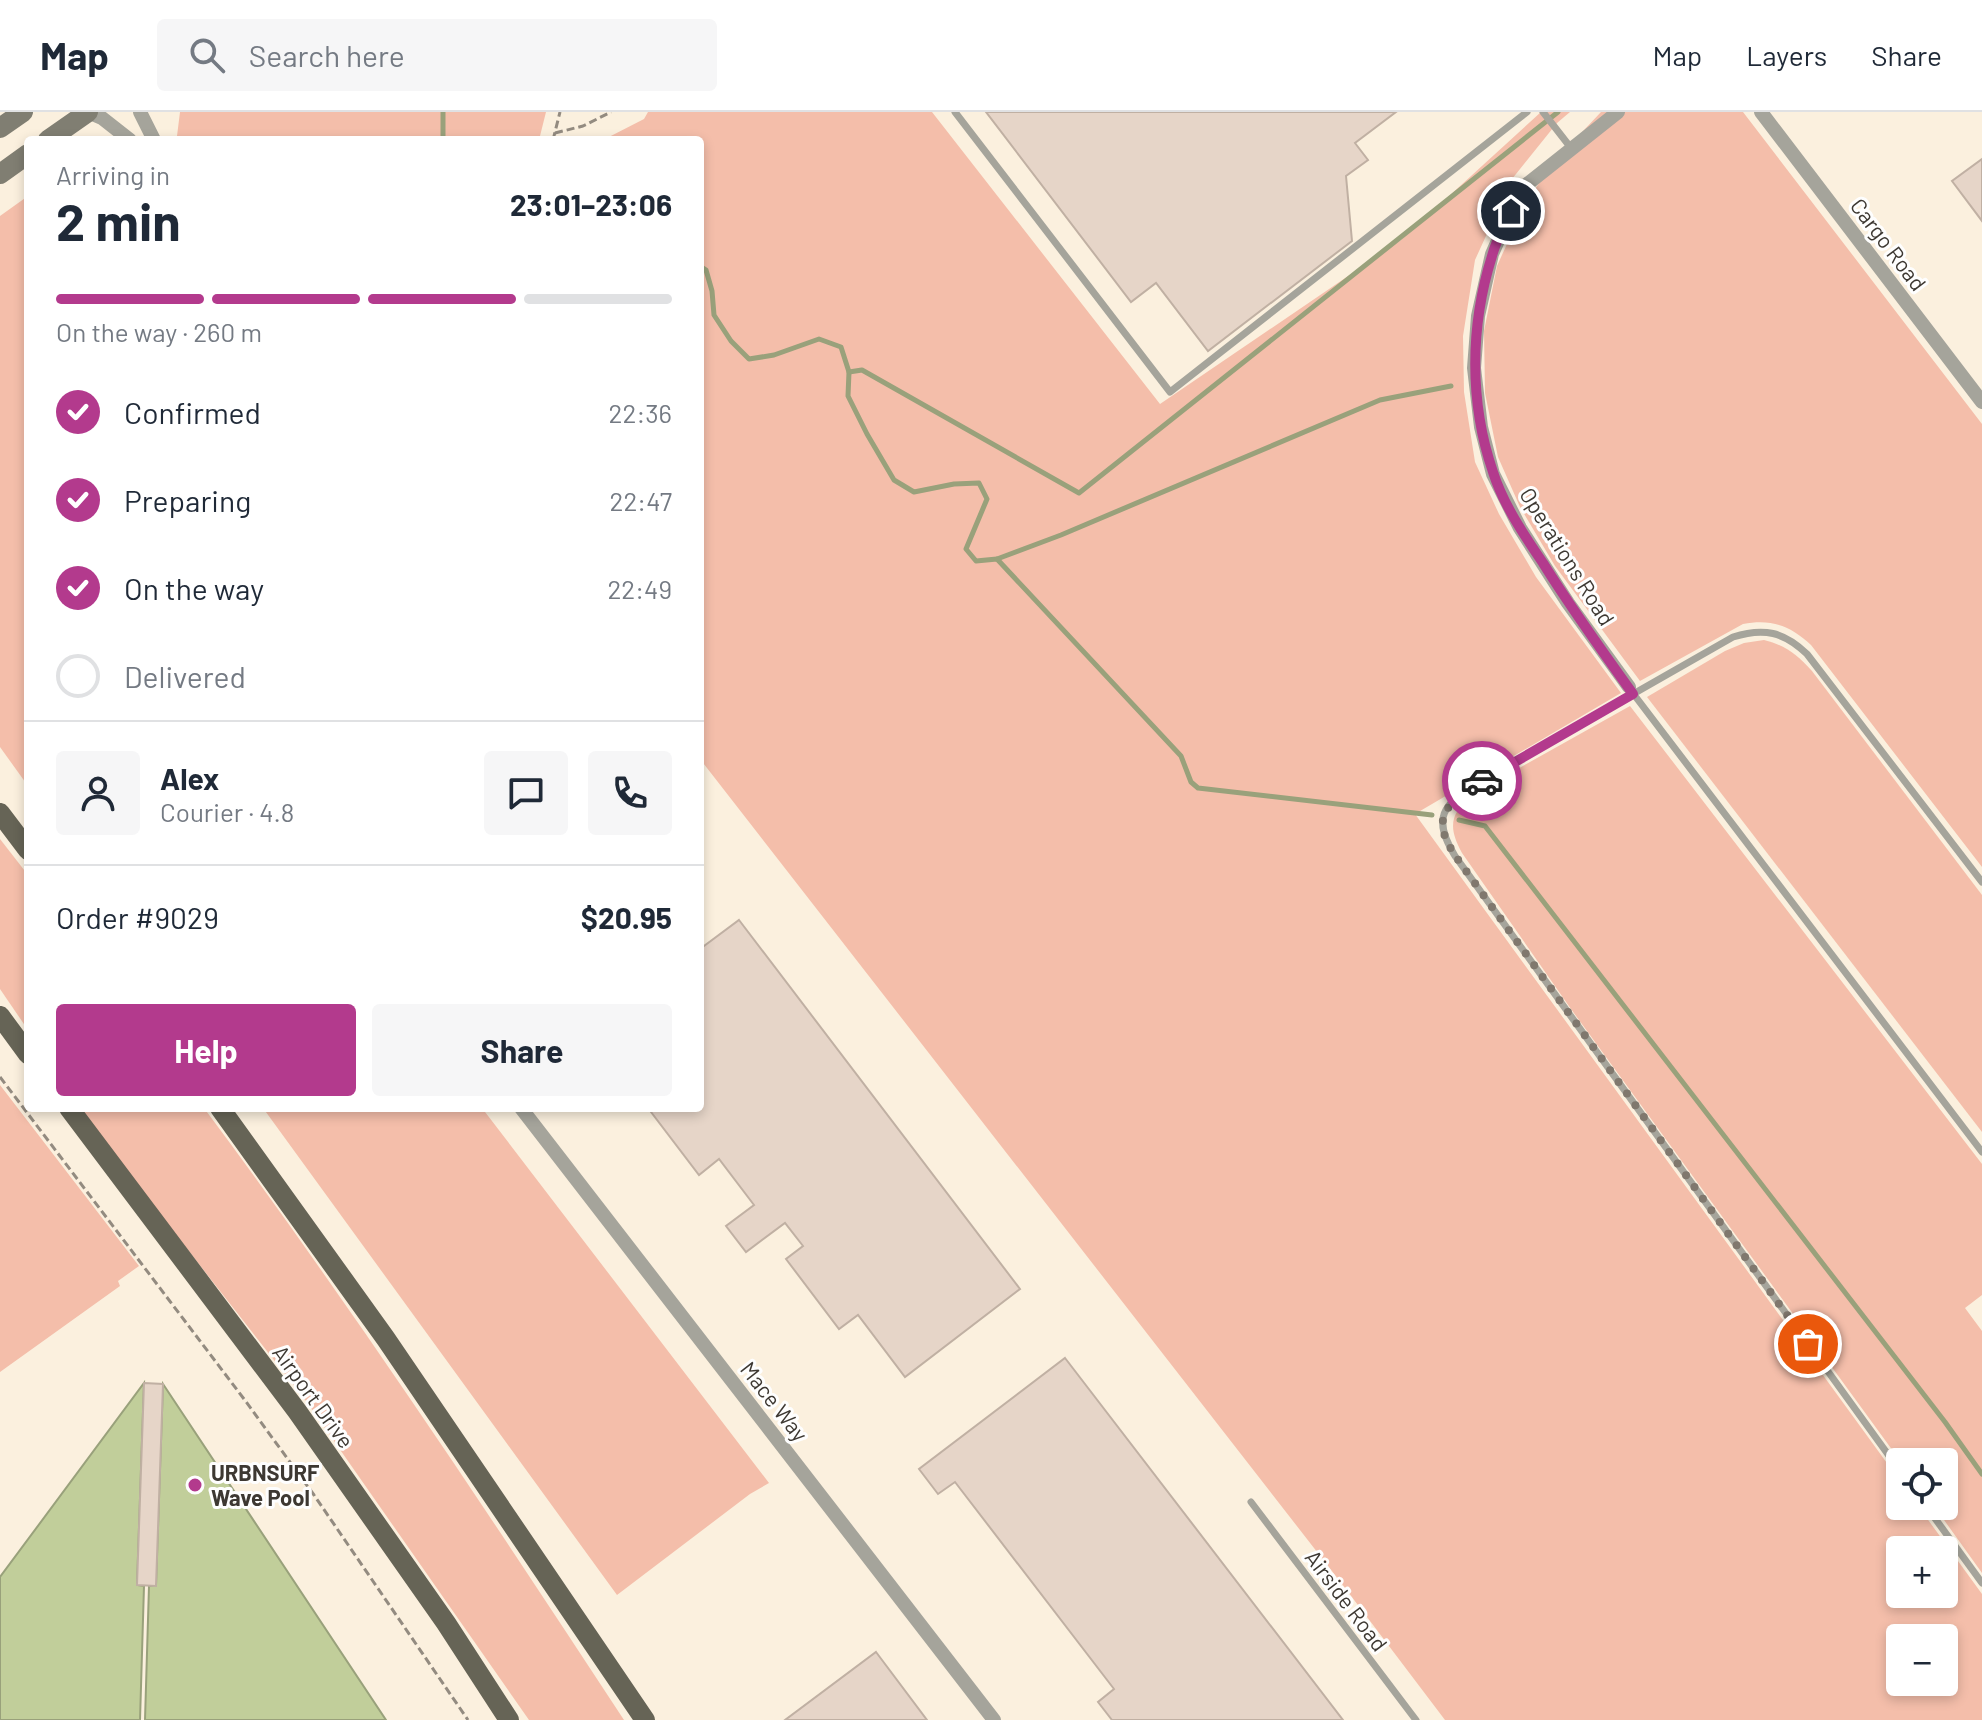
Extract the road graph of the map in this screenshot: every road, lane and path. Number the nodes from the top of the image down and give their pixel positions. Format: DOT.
graph roads {
  1 [pos="23,112"];
  2 [pos="88,112"];
  3 [pos="140,112"];
  4 [pos="560,112"];
  5 [pos="611,112"];
  6 [pos="955,112"];
  7 [pos="1527,112"];
  8 [pos="1543,112"];
  9 [pos="1618,112"];
  10 [pos="1761,112"];
  11 [pos="0,128"];
  12 [pos="555,133"];
  13 [pos="54,136"];
  14 [pos="125,136"];
  15 [pos="152,136"];
  16 [pos="554,136"];
  17 [pos="1571,148"];
  18 [pos="24,157"];
  19 [pos="0,174"];
  20 [pos="1982,402"];
  21 [pos="1631,691"];
  22 [pos="0,813"];
  23 [pos="24,845"];
  24 [pos="1982,882"];
  25 [pos="0,1016"];
  26 [pos="24,1049"];
  27 [pos="0,1077"];
  28 [pos="24,1109"];
  29 [pos="26,1112"];
  30 [pos="72,1112"];
  31 [pos="223,1112"];
  32 [pos="524,1112"];
  33 [pos="1982,1152"];
  34 [pos="1886,1452"];
  35 [pos="1251,1502"];
  36 [pos="1936,1520"];
  37 [pos="1982,1583"];
  38 [pos="468,1720"];
  39 [pos="509,1720"];
  40 [pos="645,1720"];
  41 [pos="994,1720"];
  42 [pos="1416,1720"];
  1 -- 11 [label="street"];
  2 -- 13 [label="street"];
  2 -- 14 [label="street"];
  3 -- 15 [label="street"];
  4 -- 12 [label="path"];
  5 -- 12 [label="path"];
  6 -- 7 [label="lane"];
  8 -- 17 [label="lane"];
  9 -- 17 [label="street, Operations Road"];
  10 -- 20 [label="street, Cargo Road"];
  12 -- 16 [label="path"];
  17 -- 21 [label="street, Operations Road"];
  18 -- 19 [label="street"];
  21 -- 24 [label="lane"];
  21 -- 33 [label="lane"];
  21 -- 34 [label="lane"];
  22 -- 23 [label="main road"];
  25 -- 26 [label="main road"];
  27 -- 28 [label="path"];
  29 -- 38 [label="path"];
  30 -- 39 [label="main road, Airport Drive"];
  31 -- 40 [label="main road"];
  32 -- 41 [label="street, Mace Way"];
  35 -- 42 [label="lane, Airside Road"];
  36 -- 37 [label="lane"];
}
